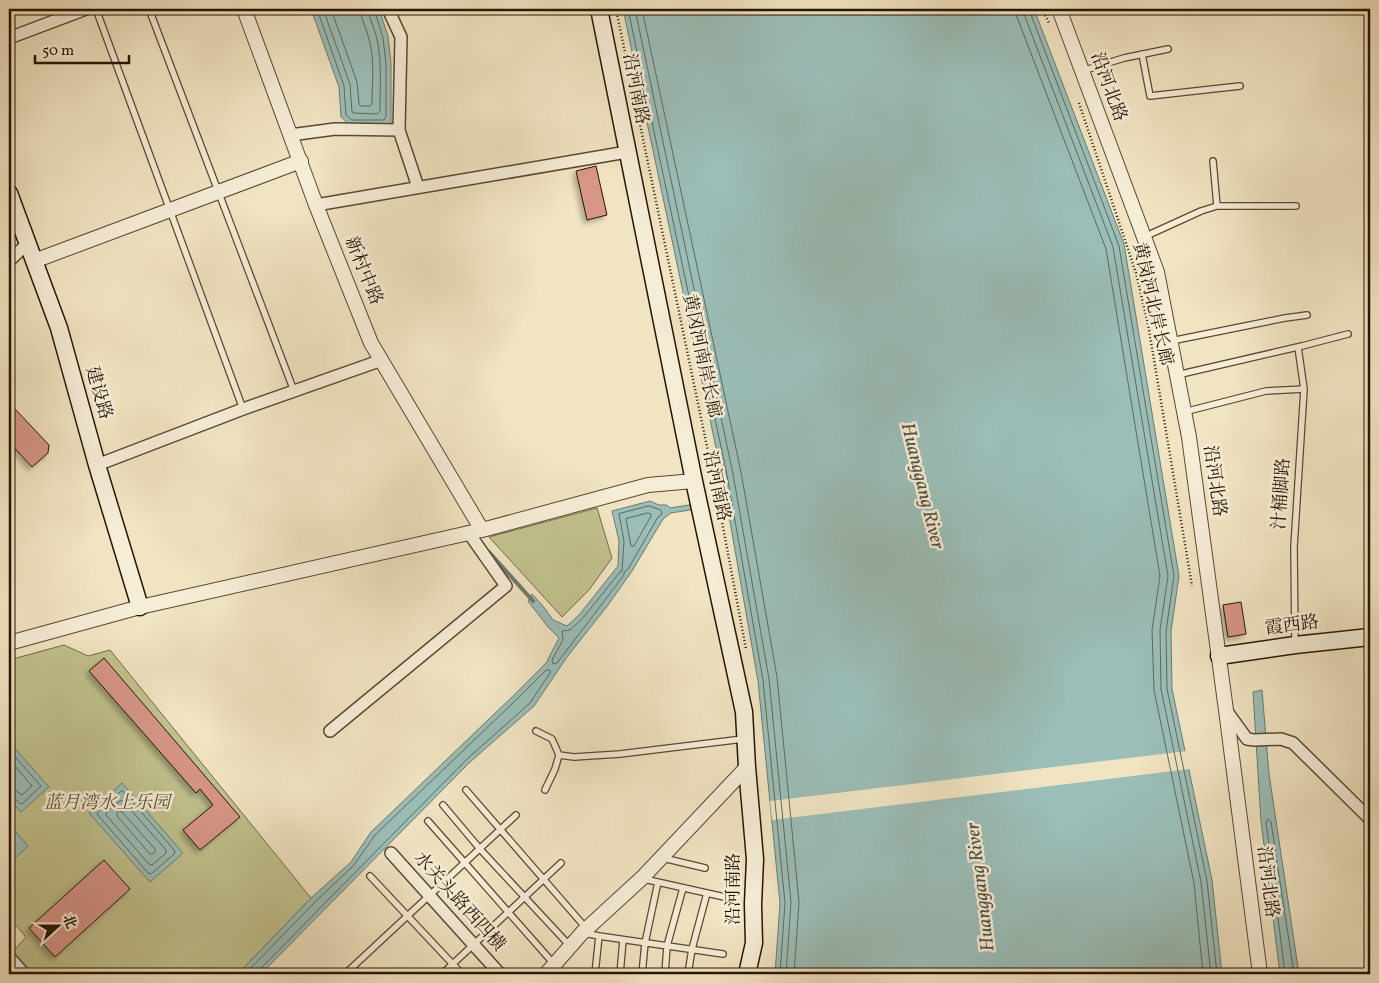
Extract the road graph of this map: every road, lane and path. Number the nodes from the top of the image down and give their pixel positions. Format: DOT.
graph roads {
  1 [pos="86,9"];
  2 [pos="96,9"];
  3 [pos="149,9"];
  4 [pos="244,9"];
  5 [pos="388,9"];
  6 [pos="599,9"];
  7 [pos="616,9"];
  8 [pos="1042,9"];
  9 [pos="1059,9"];
  10 [pos="1049,24"];
  11 [pos="9,38"];
  12 [pos="1168,49"];
  13 [pos="1142,54"];
  14 [pos="1082,71"];
  15 [pos="1240,86"];
  16 [pos="1076,94"];
  17 [pos="399,130"];
  18 [pos="290,135"];
  19 [pos="628,152"];
  20 [pos="300,161"];
  21 [pos="1213,161"];
  22 [pos="418,188"];
  23 [pos="9,193"];
  24 [pos="218,193"];
  25 [pos="316,205"];
  26 [pos="1217,206"];
  27 [pos="1296,206"];
  28 [pos="170,210"];
  29 [pos="1144,237"];
  30 [pos="27,244"];
  31 [pos="9,261"];
  32 [pos="34,262"];
  33 [pos="1307,315"];
  34 [pos="1348,334"];
  35 [pos="1171,341"];
  36 [pos="1298,347"];
  37 [pos="382,360"];
  38 [pos="1178,375"];
  39 [pos="1304,390"];
  40 [pos="294,391"];
  41 [pos="243,410"];
  42 [pos="1184,412"];
  43 [pos="97,465"];
  44 [pos="694,481"];
  45 [pos="475,531"];
  46 [pos="1192,586"];
  47 [pos="140,607"];
  48 [pos="1370,637"];
  49 [pos="9,643"];
  50 [pos="1294,645"];
  51 [pos="747,652"];
  52 [pos="1219,656"];
  53 [pos="1226,710"];
  54 [pos="536,731"];
  55 [pos="330,732"];
  56 [pos="745,738"];
  57 [pos="559,755"];
  58 [pos="747,767"];
  59 [pos="466,790"];
  60 [pos="544,790"];
  61 [pos="443,806"];
  62 [pos="516,815"];
  63 [pos="1370,819"];
  64 [pos="428,821"];
  65 [pos="500,830"];
  66 [pos="480,849"];
  67 [pos="391,853"];
  68 [pos="661,858"];
  69 [pos="465,863"];
  70 [pos="561,863"];
  71 [pos="705,868"];
  72 [pos="370,876"];
  73 [pos="642,878"];
  74 [pos="544,879"];
  75 [pos="658,882"];
  76 [pos="683,888"];
  77 [pos="707,893"];
  78 [pos="430,896"];
  79 [pos="525,897"];
  80 [pos="729,898"];
  81 [pos="508,912"];
  82 [pos="407,916"];
  83 [pos="585,931"];
  84 [pos="599,936"];
  85 [pos="624,940"];
  86 [pos="645,943"];
  87 [pos="474,945"];
  88 [pos="570,946"];
  89 [pos="668,946"];
  90 [pos="692,949"];
  91 [pos="723,954"];
  92 [pos="9,957"];
  93 [pos="453,964"];
  94 [pos="550,969"];
  95 [pos="24,974"];
  96 [pos="345,974"];
  97 [pos="442,974"];
  98 [pos="462,974"];
  99 [pos="500,974"];
  100 [pos="595,974"];
  101 [pos="620,974"];
  102 [pos="642,974"];
  103 [pos="665,974"];
  104 [pos="688,974"];
  105 [pos="747,974"];
  106 [pos="1260,974"];
  1 -- 11 [label="street"];
  2 -- 28 [label="lane"];
  3 -- 24 [label="lane"];
  4 -- 18 [label="street, 新村中路"];
  5 -- 17 [label="street"];
  6 -- 19 [label="main road, 沿河南路"];
  7 -- 51 [label="path, 黄冈河南岸长廊"];
  8 -- 10 [label="path"];
  9 -- 14 [label="street, 沿河北路"];
  12 -- 13 [label="lane"];
  13 -- 14 [label="lane"];
  13 -- 15 [label="lane"];
  14 -- 29 [label="street, 沿河北路"];
  16 -- 46 [label="path, 黄岗河北岸长廊"];
  17 -- 18 [label="street"];
  17 -- 22 [label="street"];
  18 -- 20 [label="street, 新村中路"];
  19 -- 22 [label="street"];
  19 -- 44 [label="main road, 沿河南路"];
  20 -- 24 [label="street"];
  20 -- 25 [label="street, 新村中路"];
  21 -- 26 [label="lane"];
  22 -- 25 [label="street"];
  23 -- 30 [label="main road, 建设路"];
  24 -- 28 [label="street"];
  24 -- 40 [label="lane"];
  25 -- 37 [label="street, 新村中路"];
  26 -- 27 [label="lane"];
  26 -- 29 [label="lane"];
  28 -- 32 [label="street"];
  28 -- 41 [label="lane"];
  29 -- 35 [label="street, 沿河北路"];
  30 -- 31 [label="street"];
  30 -- 32 [label="main road, 建设路"];
  32 -- 43 [label="main road, 建设路"];
  33 -- 35 [label="lane"];
  34 -- 36 [label="lane"];
  35 -- 38 [label="street, 沿河北路"];
  36 -- 38 [label="lane"];
  36 -- 39 [label="lane, 汁桶脚路"];
  37 -- 40 [label="street"];
  37 -- 45 [label="street, 新村中路"];
  38 -- 42 [label="street, 沿河北路"];
  39 -- 42 [label="lane"];
  39 -- 50 [label="lane, 汁桶脚路"];
  40 -- 41 [label="street"];
  41 -- 43 [label="street"];
  42 -- 52 [label="street, 沿河北路"];
  43 -- 47 [label="main road, 建设路"];
  44 -- 45 [label="street"];
  44 -- 56 [label="main road, 沿河南路"];
  45 -- 47 [label="street"];
  45 -- 55 [label="street"];
  47 -- 49 [label="street"];
  48 -- 50 [label="main road, 霞西路"];
  50 -- 52 [label="main road, 霞西路"];
  52 -- 53 [label="street, 沿河北路"];
  53 -- 63 [label="street"];
  53 -- 106 [label="street, 沿河北路"];
  54 -- 57 [label="lane"];
  56 -- 57 [label="lane"];
  56 -- 58 [label="main road, 沿河南路"];
  57 -- 60 [label="lane"];
  58 -- 68 [label="street"];
  58 -- 105 [label="main road, 沿河南路"];
  59 -- 65 [label="lane"];
  61 -- 66 [label="lane"];
  62 -- 65 [label="lane"];
  64 -- 69 [label="lane"];
  65 -- 66 [label="lane"];
  65 -- 74 [label="lane"];
  66 -- 69 [label="lane"];
  66 -- 79 [label="lane"];
  67 -- 78 [label="street, 水关头路西四横"];
  68 -- 71 [label="lane"];
  68 -- 73 [label="street"];
  69 -- 78 [label="lane"];
  69 -- 81 [label="lane"];
  70 -- 74 [label="lane"];
  72 -- 82 [label="lane"];
  73 -- 75 [label="lane"];
  73 -- 83 [label="street"];
  74 -- 79 [label="lane"];
  74 -- 83 [label="lane"];
  75 -- 76 [label="lane"];
  75 -- 86 [label="lane"];
  76 -- 77 [label="lane"];
  76 -- 89 [label="lane"];
  77 -- 80 [label="lane"];
  77 -- 90 [label="lane"];
  78 -- 82 [label="lane"];
  78 -- 87 [label="street, 水关头路西四横"];
  79 -- 81 [label="lane"];
  79 -- 88 [label="lane"];
  81 -- 87 [label="lane"];
  81 -- 94 [label="lane"];
  82 -- 93 [label="lane"];
  82 -- 96 [label="lane"];
  83 -- 84 [label="lane"];
  83 -- 88 [label="street"];
  84 -- 85 [label="lane"];
  84 -- 100 [label="lane"];
  85 -- 86 [label="lane"];
  85 -- 101 [label="lane"];
  86 -- 89 [label="lane"];
  86 -- 102 [label="lane"];
  87 -- 93 [label="lane"];
  87 -- 99 [label="street, 水关头路西四横"];
  88 -- 94 [label="street"];
  89 -- 90 [label="lane"];
  89 -- 103 [label="lane"];
  90 -- 91 [label="lane"];
  90 -- 104 [label="lane"];
  92 -- 95 [label="street"];
  93 -- 97 [label="lane"];
  93 -- 98 [label="lane"];
}
